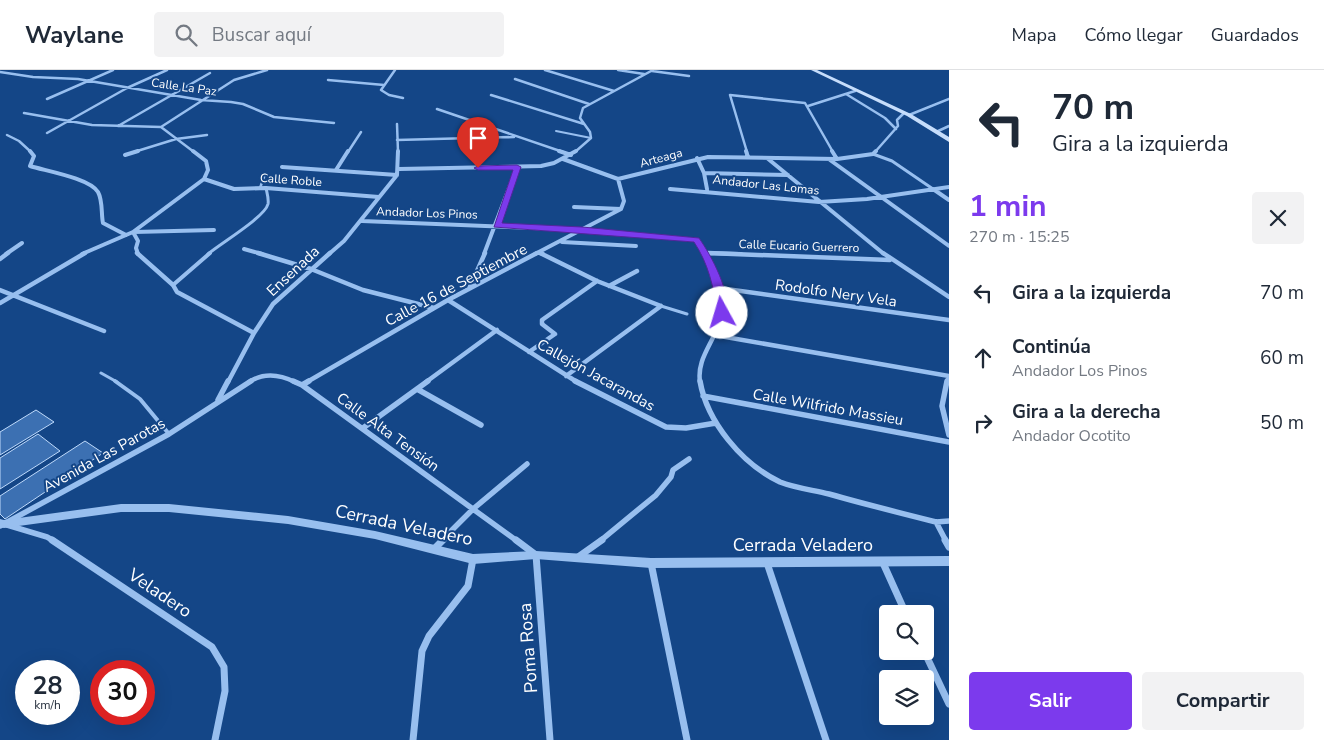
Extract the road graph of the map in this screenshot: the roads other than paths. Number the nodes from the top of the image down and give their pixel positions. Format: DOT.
graph roads {
  1 [pos="113,70"];
  2 [pos="167,70"];
  3 [pos="267,70"];
  4 [pos="395,70"];
  5 [pos="545,70"];
  6 [pos="618,70"];
  7 [pos="813,70"];
  8 [pos="652,71"];
  9 [pos="0,72"];
  10 [pos="210,73"];
  11 [pos="644,74"];
  12 [pos="689,76"];
  13 [pos="515,79"];
  14 [pos="328,80"];
  15 [pos="87,81"];
  16 [pos="384,85"];
  17 [pos="127,88"];
  18 [pos="615,91"];
  19 [pos="855,91"];
  20 [pos="846,94"];
  21 [pos="172,95"];
  22 [pos="491,95"];
  23 [pos="403,98"];
  24 [pos="48,99"];
  25 [pos="949,99"];
  26 [pos="201,100"];
  27 [pos="589,104"];
  28 [pos="807,104"];
  29 [pos="437,109"];
  30 [pos="24,113"];
  31 [pos="907,114"];
  32 [pos="66,122"];
  33 [pos="334,123"];
  34 [pos="397,124"];
  35 [pos="584,124"];
  36 [pos="949,126"];
  37 [pos="118,127"];
  38 [pos="162,127"];
  39 [pos="896,128"];
  40 [pos="556,131"];
  41 [pos="361,132"];
  42 [pos="936,132"];
  43 [pos="47,133"];
  44 [pos="7,135"];
  45 [pos="207,135"];
  46 [pos="517,136"];
  47 [pos="591,138"];
  48 [pos="176,139"];
  49 [pos="397,140"];
  50 [pos="949,140"];
  51 [pos="872,154"];
  52 [pos="125,155"];
  53 [pos="571,155"];
  54 [pos="748,157"];
  55 [pos="697,158"];
  56 [pos="766,158"];
  57 [pos="564,159"];
  58 [pos="837,159"];
  59 [pos="830,160"];
  60 [pos="282,167"];
  61 [pos="517,167"];
  62 [pos="399,169"];
  63 [pos="336,170"];
  64 [pos="704,173"];
  65 [pos="265,174"];
  66 [pos="397,175"];
  67 [pos="788,175"];
  68 [pos="204,179"];
  69 [pos="618,179"];
  70 [pos="949,186"];
  71 [pos="260,188"];
  72 [pos="266,188"];
  73 [pos="933,188"];
  74 [pos="670,189"];
  75 [pos="707,189"];
  76 [pos="880,196"];
  77 [pos="379,197"];
  78 [pos="949,200"];
  79 [pos="822,202"];
  80 [pos="574,208"];
  81 [pos="621,209"];
  82 [pos="362,221"];
  83 [pos="497,225"];
  84 [pos="214,230"];
  85 [pos="582,230"];
  86 [pos="133,232"];
  87 [pos="127,235"];
  88 [pos="561,242"];
  89 [pos="22,244"];
  90 [pos="636,246"];
  91 [pos="949,246"];
  92 [pos="244,249"];
  93 [pos="540,253"];
  94 [pos="705,253"];
  95 [pos="0,259"];
  96 [pos="891,260"];
  97 [pos="311,269"];
  98 [pos="637,271"];
  99 [pos="597,281"];
  100 [pos="173,285"];
  101 [pos="609,286"];
  102 [pos="719,288"];
  103 [pos="469,289"];
  104 [pos="0,290"];
  105 [pos="15,294"];
  106 [pos="949,297"];
  107 [pos="448,300"];
  108 [pos="0,304"];
  109 [pos="661,306"];
  110 [pos="434,308"];
  111 [pos="687,314"];
  112 [pos="949,320"];
  113 [pos="104,330"];
  114 [pos="497,330"];
  115 [pos="254,333"];
  116 [pos="714,335"];
  117 [pos="529,352"];
  118 [pos="101,373"];
  119 [pos="566,376"];
  120 [pos="949,377"];
  121 [pos="302,384"];
  122 [pos="417,389"];
  123 [pos="703,396"];
  124 [pos="217,401"];
  125 [pos="716,423"];
  126 [pos="481,425"];
  127 [pos="363,428"];
  128 [pos="169,434"];
  129 [pos="949,435"];
  130 [pos="949,442"];
  131 [pos="689,459"];
  132 [pos="527,464"];
  133 [pos="472,510"];
  134 [pos="949,521"];
  135 [pos="936,522"];
  136 [pos="1,524"];
  137 [pos="949,547"];
  138 [pos="435,548"];
  139 [pos="536,555"];
  140 [pos="578,558"];
  141 [pos="473,559"];
  142 [pos="949,561"];
  143 [pos="766,562"];
  144 [pos="651,563"];
  145 [pos="882,563"];
  146 [pos="902,605"];
  147 [pos="928,660"];
  148 [pos="949,704"];
  149 [pos="215,740"];
  150 [pos="413,740"];
  151 [pos="550,740"];
  152 [pos="687,740"];
  153 [pos="826,740"];
  1 -- 15 [label="street"];
  2 -- 17 [label="street"];
  3 -- 26 [label="street"];
  4 -- 16 [label="street"];
  5 -- 18 [label="street"];
  6 -- 11 [label="street"];
  7 -- 19 [label="main road"];
  8 -- 11 [label="street"];
  8 -- 12 [label="street"];
  9 -- 15 [label="street, Calle La Paz"];
  10 -- 21 [label="street"];
  11 -- 18 [label="street"];
  13 -- 27 [label="street"];
  14 -- 16 [label="street"];
  15 -- 17 [label="street, Calle La Paz"];
  15 -- 24 [label="street"];
  16 -- 23 [label="street"];
  17 -- 21 [label="street, Calle La Paz"];
  17 -- 32 [label="street"];
  18 -- 27 [label="street"];
  19 -- 20 [label="street"];
  19 -- 31 [label="main road"];
  20 -- 28 [label="street"];
  20 -- 39 [label="street"];
  21 -- 26 [label="street, Calle La Paz"];
  21 -- 37 [label="street"];
  22 -- 35 [label="street"];
  25 -- 31 [label="street"];
  26 -- 33 [label="street, Calle La Paz"];
  26 -- 38 [label="street"];
  27 -- 35 [label="street"];
  28 -- 54 [label="street"];
  28 -- 58 [label="street"];
  29 -- 46 [label="street"];
  30 -- 32 [label="street"];
  31 -- 39 [label="street"];
  31 -- 42 [label="main road"];
  32 -- 37 [label="street"];
  32 -- 43 [label="street"];
  34 -- 49 [label="street"];
  35 -- 47 [label="street"];
  36 -- 42 [label="street"];
  37 -- 38 [label="street"];
  38 -- 48 [label="street"];
  39 -- 51 [label="street"];
  40 -- 47 [label="lane"];
  41 -- 63 [label="street"];
  42 -- 50 [label="main road"];
  44 -- 87 [label="street"];
  45 -- 48 [label="street"];
  46 -- 49 [label="street"];
  46 -- 53 [label="street"];
  47 -- 53 [label="street"];
  48 -- 52 [label="street"];
  48 -- 68 [label="street"];
  49 -- 62 [label="street"];
  51 -- 58 [label="street, Arteaga"];
  51 -- 73 [label="street"];
  53 -- 57 [label="street"];
  54 -- 55 [label="street, Arteaga"];
  54 -- 56 [label="street, Arteaga"];
  55 -- 64 [label="street"];
  55 -- 69 [label="street, Arteaga"];
  56 -- 59 [label="street, Arteaga"];
  56 -- 67 [label="street"];
  57 -- 61 [label="street"];
  57 -- 69 [label="street"];
  58 -- 59 [label="street, Arteaga"];
  59 -- 76 [label="street"];
  60 -- 63 [label="street"];
  61 -- 62 [label="street"];
  61 -- 83 [label="street"];
  62 -- 66 [label="street, Ensenada"];
  63 -- 66 [label="street"];
  64 -- 67 [label="street"];
  64 -- 75 [label="street"];
  65 -- 71 [label="lane"];
  66 -- 77 [label="street, Ensenada"];
  67 -- 79 [label="street"];
  68 -- 71 [label="street, Calle Roble"];
  68 -- 86 [label="street"];
  69 -- 81 [label="street"];
  70 -- 73 [label="street, Andador Las Lomas"];
  71 -- 72 [label="street, Calle Roble"];
  72 -- 77 [label="street, Calle Roble"];
  72 -- 100 [label="street"];
  73 -- 76 [label="street, Andador Las Lomas"];
  73 -- 78 [label="street"];
  74 -- 75 [label="street, Andador Las Lomas"];
  75 -- 79 [label="street, Andador Las Lomas"];
  76 -- 79 [label="street, Andador Las Lomas"];
  76 -- 91 [label="street"];
  77 -- 82 [label="street, Ensenada"];
  79 -- 96 [label="street"];
  80 -- 81 [label="street"];
  81 -- 85 [label="street, Calle 16 de Septiembre"];
  82 -- 83 [label="street, Andador Los Pinos"];
  82 -- 97 [label="street, Ensenada"];
  83 -- 85 [label="street, Andador Los Pinos"];
  83 -- 103 [label="street"];
  84 -- 86 [label="street"];
  85 -- 88 [label="street, Calle 16 de Septiembre"];
  85 -- 94 [label="street, Andador Los Pinos"];
  86 -- 87 [label="street"];
  86 -- 100 [label="street"];
  87 -- 105 [label="street"];
  88 -- 90 [label="street"];
  88 -- 93 [label="street, Calle 16 de Septiembre"];
  89 -- 95 [label="street"];
  92 -- 97 [label="street"];
  93 -- 99 [label="street"];
  93 -- 103 [label="street, Calle 16 de Septiembre"];
  94 -- 96 [label="street, Calle Eucario Guerrero"];
  94 -- 102 [label="street"];
  96 -- 106 [label="street"];
  97 -- 110 [label="street"];
  97 -- 115 [label="street, Ensenada"];
  98 -- 101 [label="street"];
  99 -- 101 [label="street"];
  99 -- 117 [label="street"];
  100 -- 115 [label="street"];
  101 -- 109 [label="street"];
  102 -- 112 [label="street, Rodolfo Nery Vela"];
  102 -- 116 [label="street"];
  103 -- 107 [label="street, Calle 16 de Septiembre"];
  104 -- 105 [label="street"];
  105 -- 108 [label="street"];
  105 -- 113 [label="street"];
  107 -- 110 [label="street, Calle 16 de Septiembre"];
  107 -- 114 [label="street, Callejón Jacarandas"];
  109 -- 111 [label="lane"];
  109 -- 119 [label="street"];
  110 -- 121 [label="street, Calle 16 de Septiembre"];
  114 -- 117 [label="street, Callejón Jacarandas"];
  114 -- 122 [label="street"];
  115 -- 124 [label="street, Ensenada"];
  116 -- 120 [label="street"];
  116 -- 123 [label="street"];
  117 -- 119 [label="street, Callejón Jacarandas"];
  118 -- 128 [label="lane"];
  119 -- 125 [label="street, Callejón Jacarandas"];
  120 -- 129 [label="street"];
  121 -- 124 [label="street, Calle Alta Tensión"];
  121 -- 127 [label="street, Calle Alta Tensión"];
  122 -- 126 [label="street"];
  122 -- 127 [label="street"];
  123 -- 125 [label="street"];
  123 -- 130 [label="street, Calle Wilfrido Massieu"];
  124 -- 128 [label="street, Avenida Las Parotas"];
  125 -- 135 [label="street"];
  127 -- 133 [label="street, Calle Alta Tensión"];
  128 -- 136 [label="street, Avenida Las Parotas"];
  131 -- 140 [label="street"];
  132 -- 133 [label="street"];
  133 -- 138 [label="street"];
  133 -- 139 [label="street, Calle Alta Tensión"];
  134 -- 135 [label="street"];
  135 -- 137 [label="street"];
  136 -- 138 [label="street, Cerrada Veladero"];
  136 -- 149 [label="street, Veladero"];
  138 -- 141 [label="street, Cerrada Veladero"];
  139 -- 140 [label="street, Cerrada Veladero"];
  139 -- 141 [label="street, Cerrada Veladero"];
  139 -- 151 [label="street, Poma Rosa"];
  140 -- 144 [label="street, Cerrada Veladero"];
  141 -- 150 [label="street"];
  142 -- 145 [label="street, Cerrada Veladero"];
  143 -- 144 [label="street, Cerrada Veladero"];
  143 -- 145 [label="street, Cerrada Veladero"];
  143 -- 153 [label="street"];
  144 -- 152 [label="street"];
  145 -- 146 [label="street"];
  147 -- 148 [label="street"];
}
